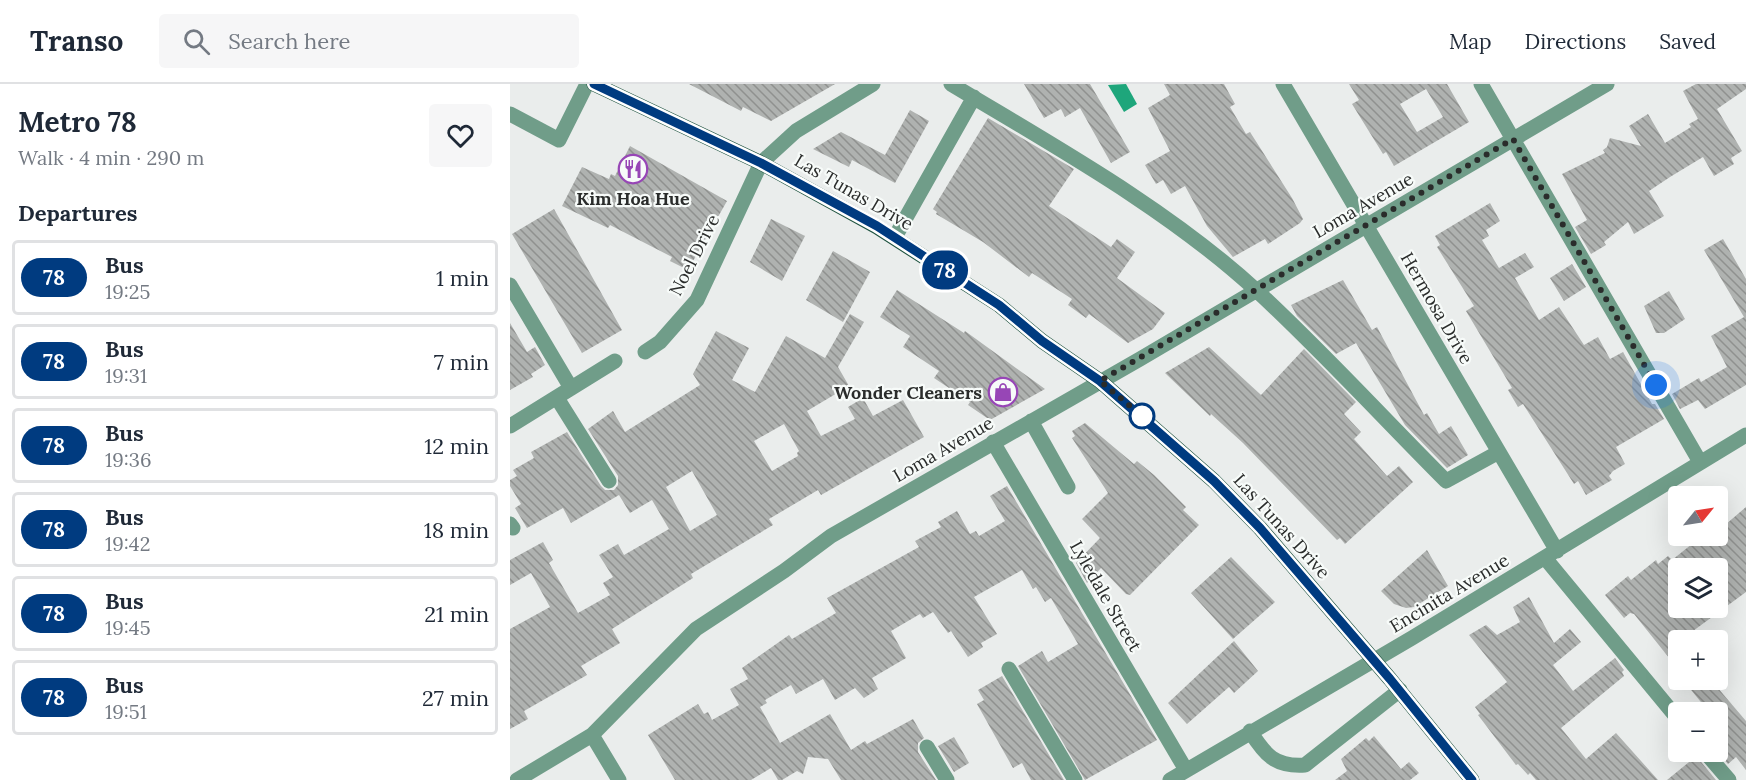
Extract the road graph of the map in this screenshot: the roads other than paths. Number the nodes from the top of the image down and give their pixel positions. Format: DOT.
graph roads {
  1 [pos="587,84"];
  2 [pos="594,84"];
  3 [pos="873,84"];
  4 [pos="951,84"];
  5 [pos="1283,84"];
  6 [pos="1481,84"];
  7 [pos="1607,84"];
  8 [pos="974,98"];
  9 [pos="510,114"];
  10 [pos="1513,139"];
  11 [pos="761,163"];
  12 [pos="1366,225"];
  13 [pos="895,237"];
  14 [pos="510,285"];
  15 [pos="1256,290"];
  16 [pos="645,352"];
  17 [pos="615,361"];
  18 [pos="1100,381"];
  19 [pos="572,388"];
  20 [pos="557,398"];
  21 [pos="1031,421"];
  22 [pos="510,426"];
  23 [pos="1746,435"];
  24 [pos="993,442"];
  25 [pos="1499,452"];
  26 [pos="1700,462"];
  27 [pos="609,480"];
  28 [pos="1068,487"];
  29 [pos="1551,555"];
  30 [pos="1373,659"];
  31 [pos="1010,669"];
  32 [pos="1400,690"];
  33 [pos="1668,706"];
  34 [pos="1250,731"];
  35 [pos="592,735"];
  36 [pos="927,747"];
  37 [pos="1714,762"];
  38 [pos="1186,770"];
  39 [pos="517,780"];
  40 [pos="619,780"];
  41 [pos="947,780"];
  42 [pos="1075,780"];
  43 [pos="1170,780"];
  44 [pos="1472,780"];
  45 [pos="1729,780"];
  1 -- 9 [label="street"];
  2 -- 11 [label="main road, Las Tunas Drive"];
  3 -- 11 [label="street"];
  4 -- 8 [label="street"];
  5 -- 12 [label="street, Hermosa Drive"];
  6 -- 10 [label="street"];
  7 -- 10 [label="street, Loma Avenue"];
  8 -- 13 [label="street"];
  8 -- 15 [label="street"];
  10 -- 12 [label="street, Loma Avenue"];
  10 -- 26 [label="street"];
  11 -- 13 [label="main road, Las Tunas Drive"];
  11 -- 16 [label="street, Noel Drive"];
  12 -- 15 [label="street, Loma Avenue"];
  12 -- 25 [label="street, Hermosa Drive"];
  13 -- 18 [label="main road, Las Tunas Drive"];
  14 -- 19 [label="street"];
  15 -- 18 [label="street, Loma Avenue"];
  15 -- 25 [label="street"];
  17 -- 19 [label="street"];
  18 -- 21 [label="street, Loma Avenue"];
  18 -- 30 [label="main road, Las Tunas Drive"];
  19 -- 20 [label="street"];
  20 -- 22 [label="street"];
  20 -- 27 [label="street"];
  21 -- 24 [label="street, Loma Avenue"];
  21 -- 28 [label="street"];
  23 -- 26 [label="street, Encinita Avenue"];
  24 -- 35 [label="street, Loma Avenue"];
  24 -- 38 [label="street, Lyledale Street"];
  25 -- 29 [label="street, Hermosa Drive"];
  26 -- 29 [label="street, Encinita Avenue"];
  29 -- 30 [label="street, Encinita Avenue"];
  29 -- 33 [label="street, Hermosa Drive"];
  30 -- 32 [label="main road, Las Tunas Drive"];
  30 -- 34 [label="street, Encinita Avenue"];
  31 -- 42 [label="street"];
  32 -- 34 [label="street"];
  32 -- 44 [label="main road, Las Tunas Drive"];
  34 -- 38 [label="street, Encinita Avenue"];
  35 -- 39 [label="street, Loma Avenue"];
  35 -- 40 [label="street"];
  36 -- 41 [label="street"];
  37 -- 45 [label="street"];
  38 -- 43 [label="street, Encinita Avenue"];
}
